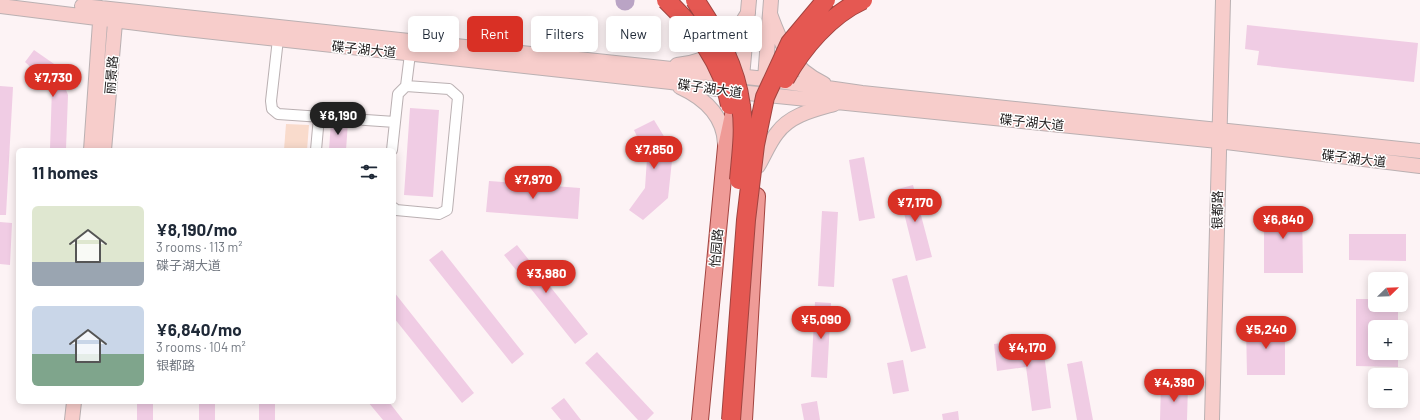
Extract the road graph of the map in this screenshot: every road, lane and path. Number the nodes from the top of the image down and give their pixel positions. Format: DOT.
graph roads {
  1 [pos="33,0"];
  2 [pos="666,0"];
  3 [pos="695,0"];
  4 [pos="771,0"];
  5 [pos="826,0"];
  6 [pos="863,0"];
  7 [pos="1223,0"];
  8 [pos="0,6"];
  9 [pos="748,6"];
  10 [pos="101,9"];
  11 [pos="116,10"];
  12 [pos="770,14"];
  13 [pos="278,39"];
  14 [pos="410,54"];
  15 [pos="656,68"];
  16 [pos="671,82"];
  17 [pos="740,84"];
  18 [pos="406,86"];
  19 [pos="763,86"];
  20 [pos="833,89"];
  21 [pos="840,102"];
  22 [pos="319,117"];
  23 [pos="395,122"];
  24 [pos="1218,136"];
  25 [pos="726,147"];
  26 [pos="91,148"];
  27 [pos="104,148"];
  28 [pos="316,148"];
  29 [pos="392,148"];
  30 [pos="1420,151"];
  31 [pos="758,166"];
  32 [pos="1420,166"];
  33 [pos="396,210"];
  34 [pos="741,213"];
  35 [pos="74,404"];
  36 [pos="83,404"];
  37 [pos="72,420"];
  38 [pos="82,420"];
  39 [pos="700,420"];
  40 [pos="719,420"];
  41 [pos="731,420"];
  42 [pos="744,420"];
  43 [pos="1212,420"];
  1 -- 10 [label="main road, 碟子湖大道"];
  2 -- 34 [label="highway, bridge"];
  3 -- 34 [label="highway, bridge"];
  4 -- 12 [label="main road"];
  5 -- 34 [label="highway, bridge"];
  6 -- 34 [label="highway, bridge"];
  7 -- 24 [label="main road, 银都路"];
  8 -- 10 [label="main road, 碟子湖大道"];
  9 -- 15 [label="main road"];
  9 -- 17 [label="main road"];
  10 -- 11 [label="main road, 碟子湖大道"];
  10 -- 26 [label="main road, 丽景路"];
  11 -- 13 [label="main road, 碟子湖大道"];
  11 -- 15 [label="main road, 碟子湖大道"];
  11 -- 27 [label="main road, 丽景路"];
  12 -- 19 [label="main road"];
  12 -- 20 [label="main road"];
  13 -- 14 [label="main road, 碟子湖大道"];
  13 -- 22 [label="street"];
  14 -- 16 [label="main road, 碟子湖大道"];
  14 -- 18 [label="street"];
  15 -- 17 [label="main road, 碟子湖大道"];
  16 -- 17 [label="main road, 碟子湖大道"];
  16 -- 25 [label="main road"];
  17 -- 19 [label="main road, 碟子湖大道"];
  17 -- 25 [label="main road, 怡园路"];
  18 -- 23 [label="street"];
  18 -- 33 [label="street"];
  19 -- 20 [label="main road, 碟子湖大道"];
  19 -- 21 [label="main road, 碟子湖大道"];
  19 -- 31 [label="main road"];
  20 -- 24 [label="main road, 碟子湖大道"];
  21 -- 24 [label="main road, 碟子湖大道"];
  21 -- 31 [label="main road"];
  22 -- 23 [label="street"];
  22 -- 28 [label="street"];
  23 -- 29 [label="street"];
  24 -- 30 [label="main road, 碟子湖大道"];
  24 -- 32 [label="main road, 碟子湖大道"];
  24 -- 43 [label="main road, 银都路"];
  25 -- 39 [label="main road, 怡园路"];
  31 -- 42 [label="main road"];
  34 -- 40 [label="highway"];
  34 -- 41 [label="highway, bridge"];
  35 -- 37 [label="main road"];
  36 -- 38 [label="main road"];
}
